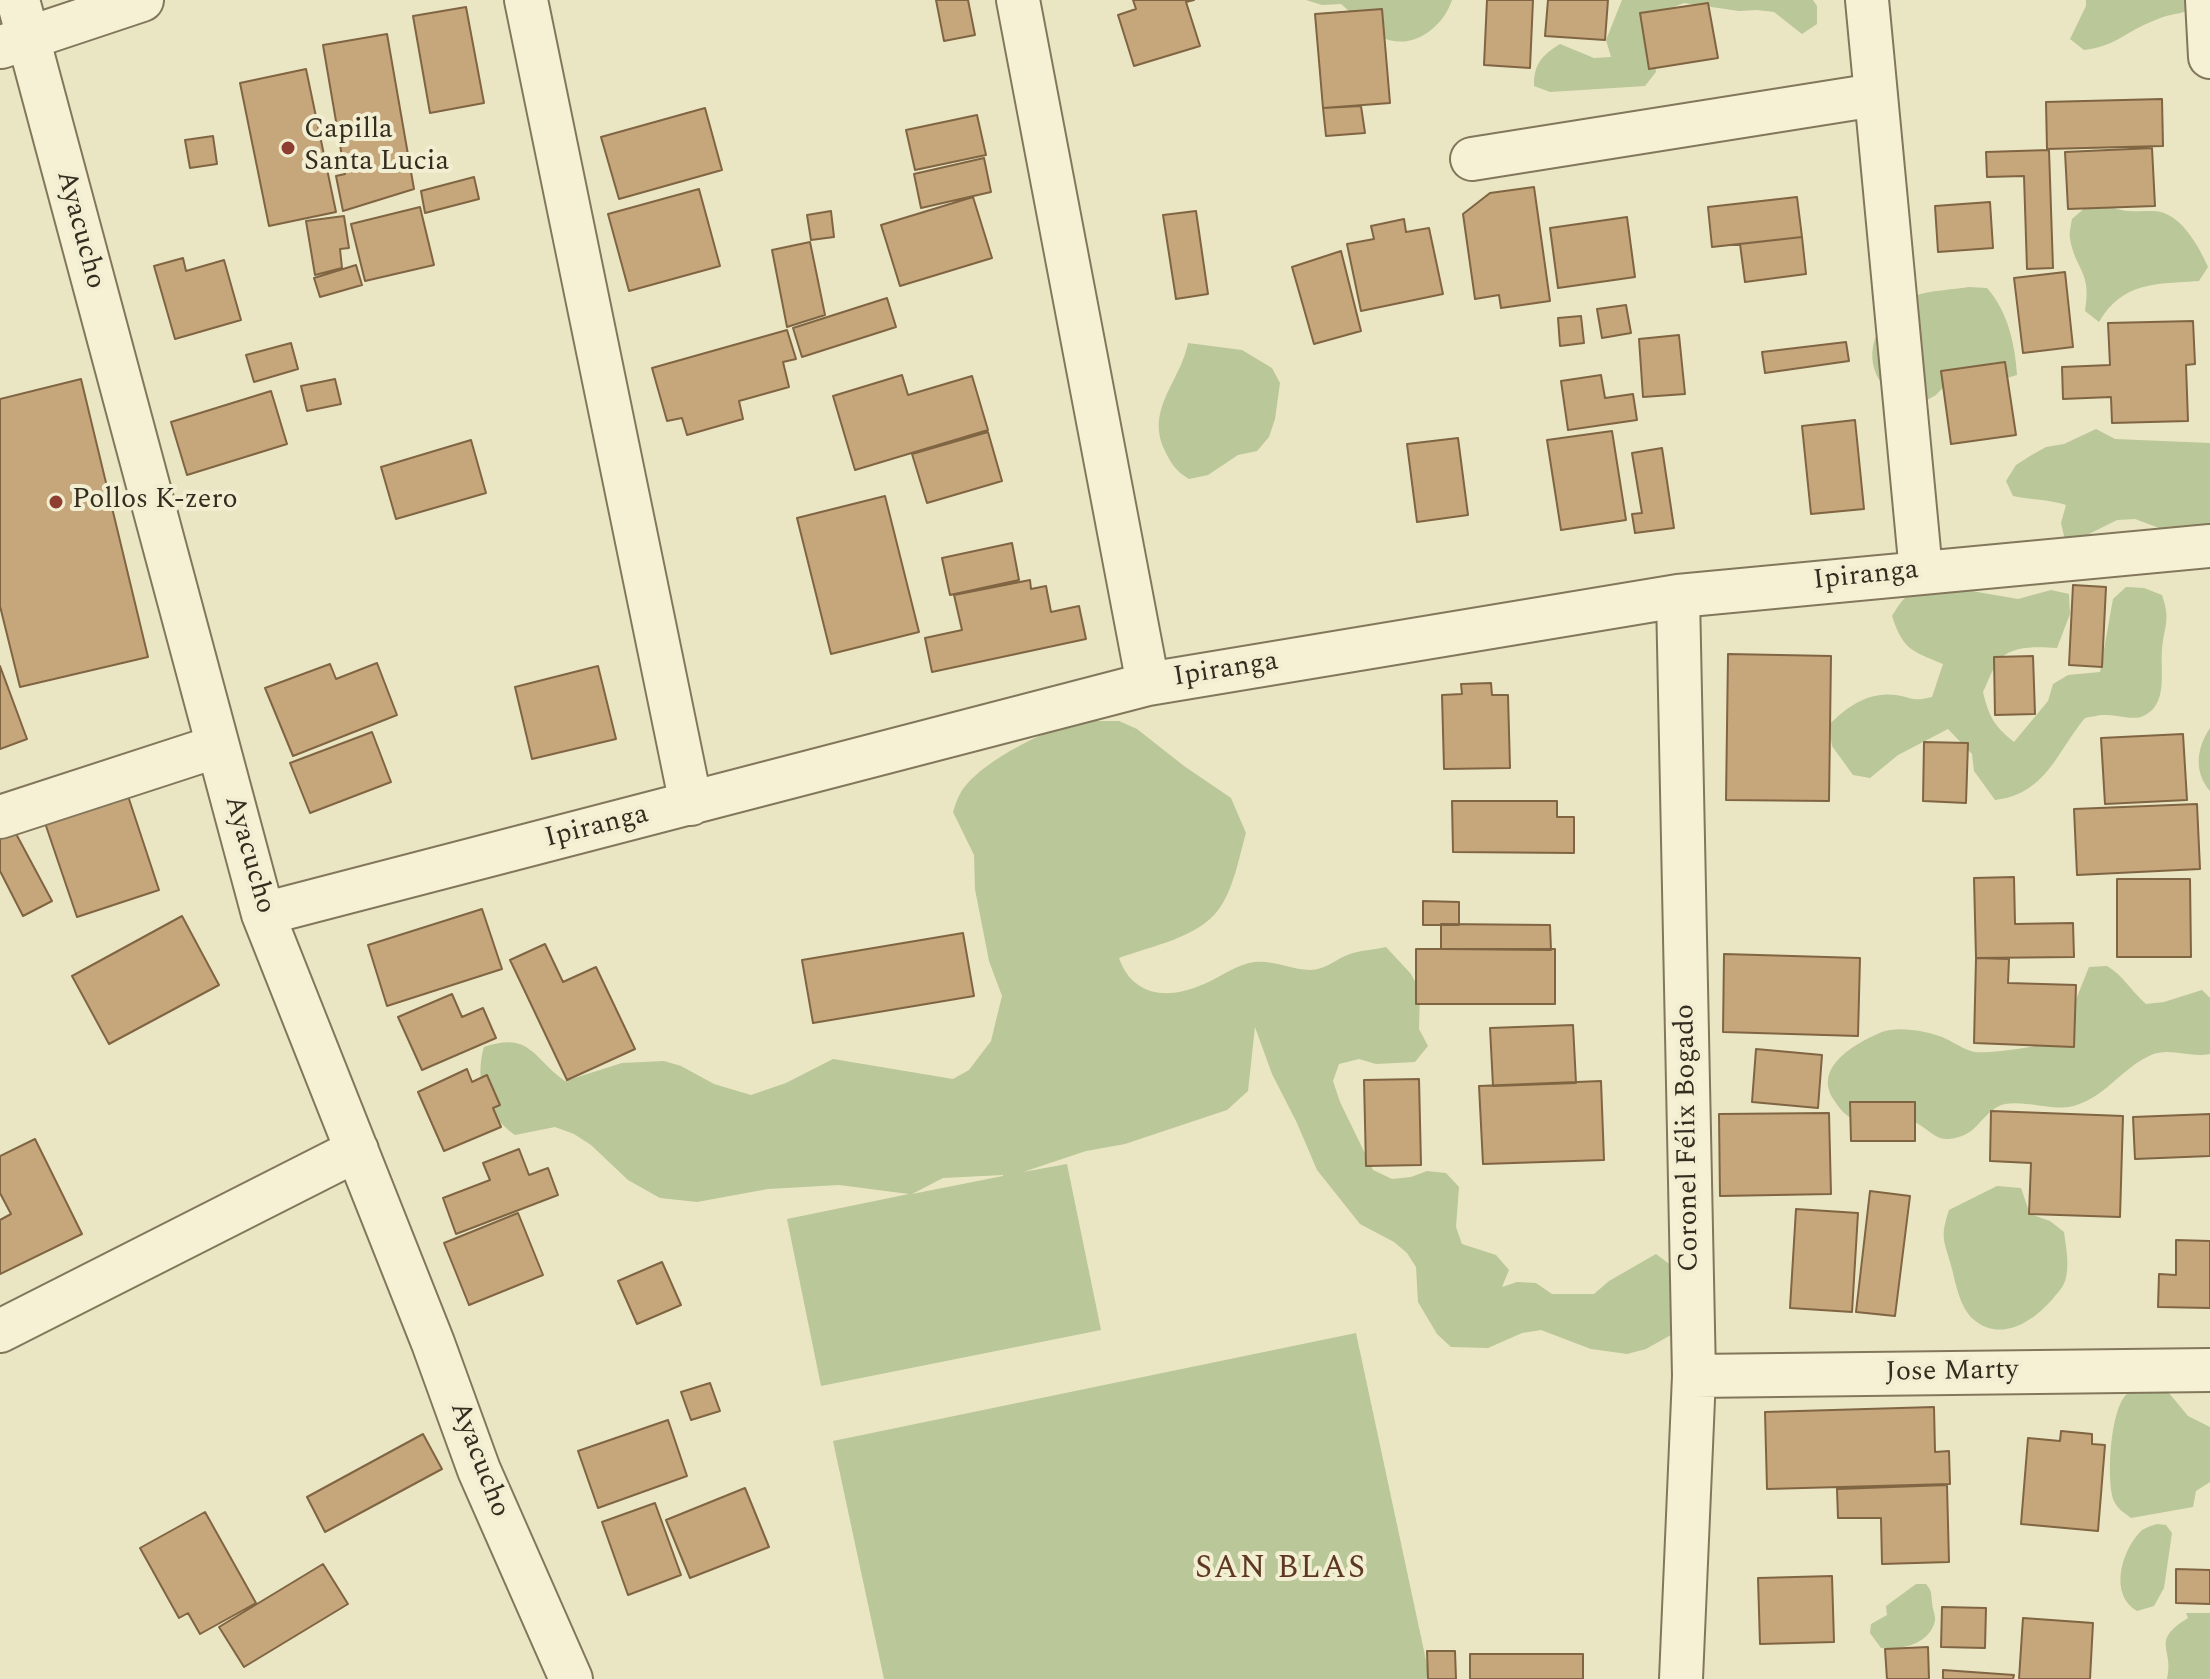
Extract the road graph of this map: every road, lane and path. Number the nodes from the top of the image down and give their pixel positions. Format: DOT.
graph roads {
  1 [pos="142,0"];
  2 [pos="526,0"];
  3 [pos="1018,0"];
  4 [pos="1867,0"];
  5 [pos="2207,0"];
  6 [pos="15,28"];
  7 [pos="2210,57"];
  8 [pos="1875,95"];
  9 [pos="1472,159"];
  10 [pos="2210,546"];
  11 [pos="1921,572"];
  12 [pos="1678,596"];
  13 [pos="1148,684"];
  14 [pos="218,746"];
  15 [pos="691,804"];
  16 [pos="0,817"];
  17 [pos="263,914"];
  18 [pos="357,1150"];
  19 [pos="0,1331"];
  20 [pos="2210,1370"];
  21 [pos="1694,1376"];
  22 [pos="571,1679"];
  23 [pos="1681,1679"];
  1 -- 6 [label="street"];
  2 -- 15 [label="street"];
  3 -- 13 [label="street"];
  4 -- 8 [label="street"];
  5 -- 7 [label="street"];
  6 -- 14 [label="street, Ayacucho"];
  8 -- 9 [label="street"];
  8 -- 11 [label="street"];
  10 -- 11 [label="street, Ipiranga"];
  11 -- 12 [label="street, Ipiranga"];
  12 -- 13 [label="street, Ipiranga"];
  12 -- 21 [label="street, Coronel Félix Bogado"];
  13 -- 15 [label="street, Ipiranga"];
  14 -- 16 [label="street"];
  14 -- 17 [label="street, Ayacucho"];
  15 -- 17 [label="street, Ipiranga"];
  17 -- 18 [label="street, Ayacucho"];
  18 -- 19 [label="street"];
  18 -- 22 [label="street, Ayacucho"];
  20 -- 21 [label="street, Jose Marty"];
  21 -- 23 [label="street, Coronel Félix Bogado"];
}
